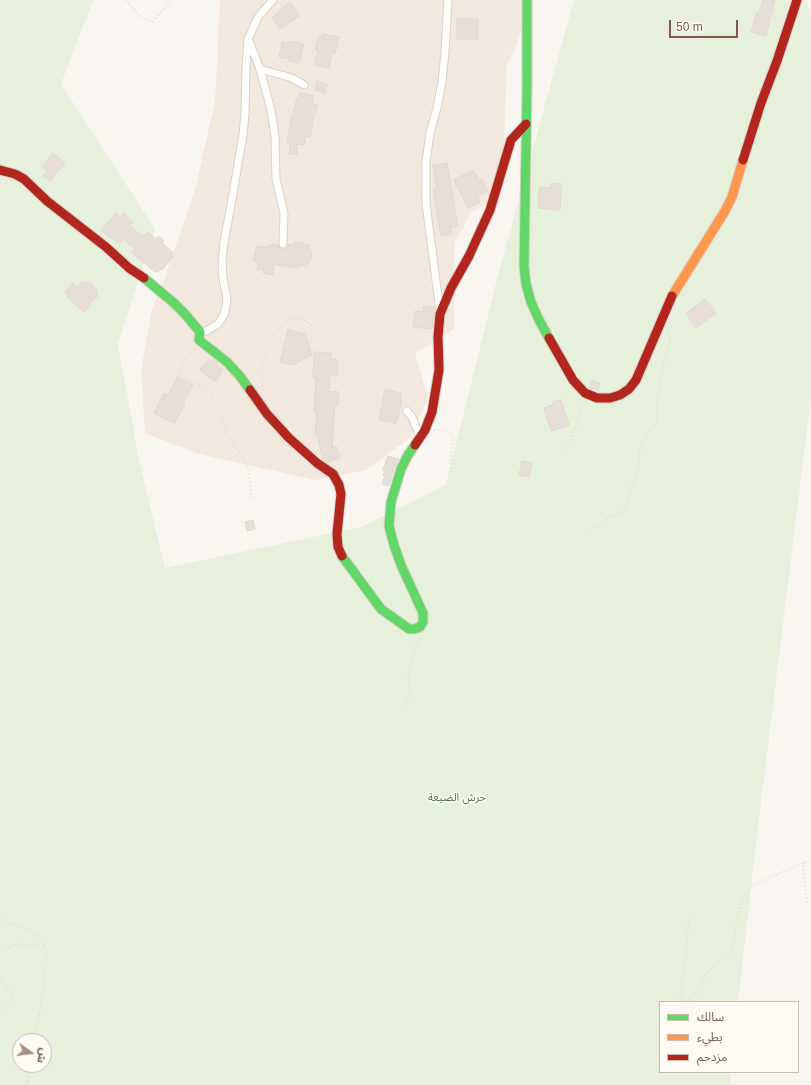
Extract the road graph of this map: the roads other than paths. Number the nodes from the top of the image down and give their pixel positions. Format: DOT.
graph roads {
  1 [pos="273,0"];
  2 [pos="448,0"];
  3 [pos="527,0"];
  4 [pos="797,0"];
  5 [pos="248,39"];
  6 [pos="260,69"];
  7 [pos="304,85"];
  8 [pos="526,124"];
  9 [pos="0,170"];
  10 [pos="282,244"];
  11 [pos="440,314"];
  12 [pos="200,336"];
  13 [pos="407,411"];
  14 [pos="422,434"];
  1 -- 5 [label="street"];
  2 -- 11 [label="street"];
  3 -- 8 [label="street"];
  4 -- 8 [label="street"];
  5 -- 6 [label="street"];
  5 -- 12 [label="street"];
  6 -- 7 [label="street"];
  6 -- 10 [label="street"];
  8 -- 11 [label="street"];
  9 -- 12 [label="street"];
  11 -- 14 [label="street"];
  12 -- 14 [label="street"];
  13 -- 14 [label="street"];
}
